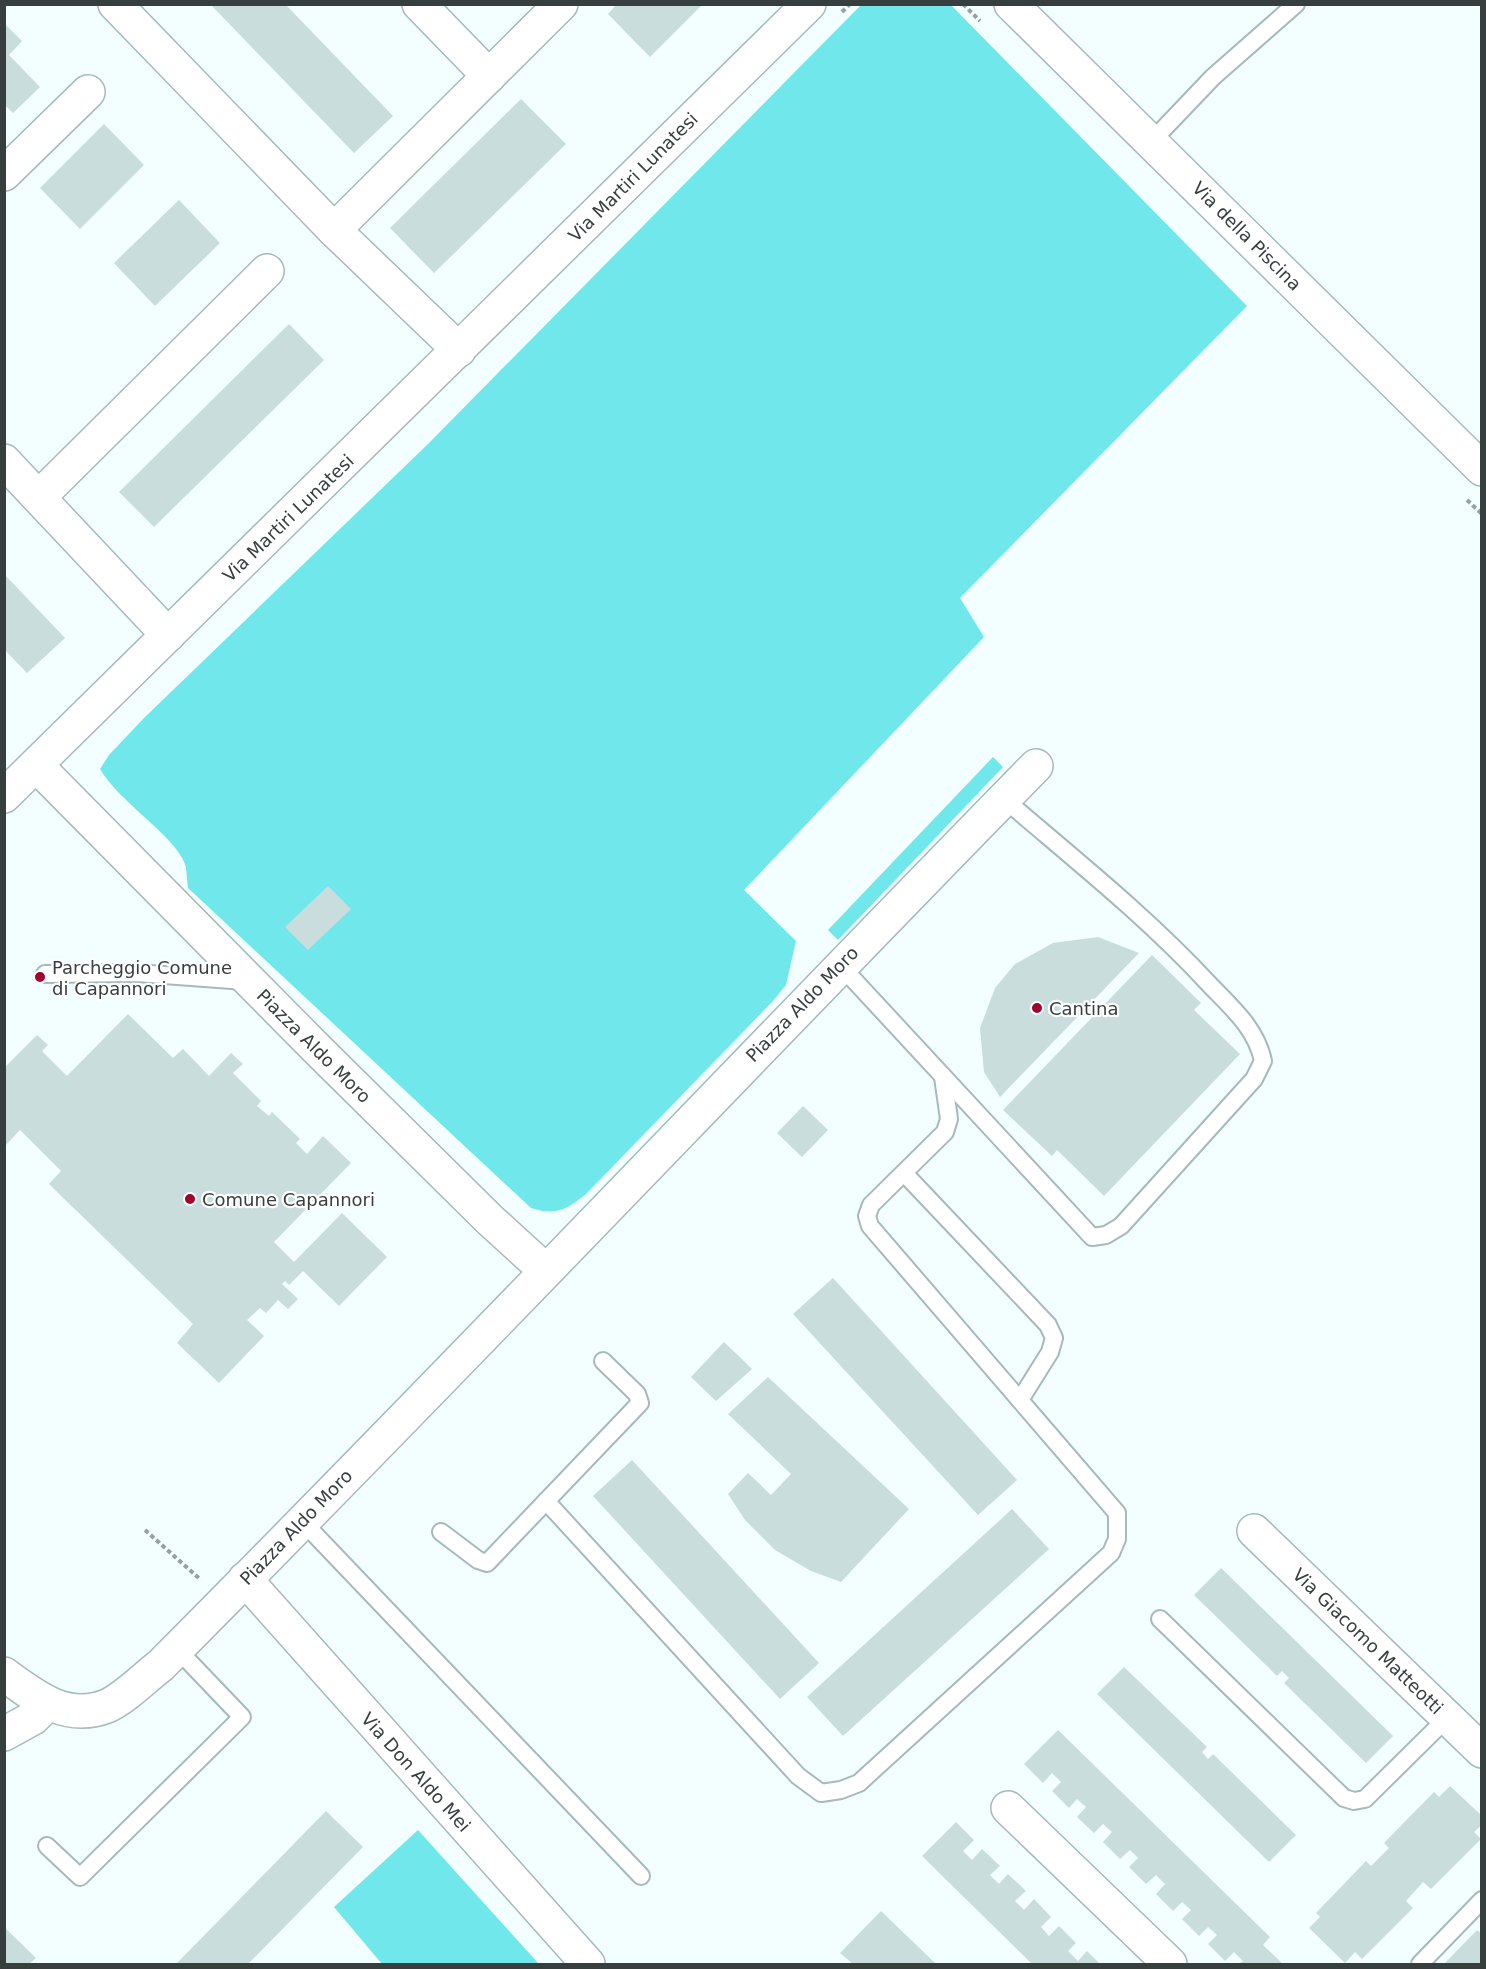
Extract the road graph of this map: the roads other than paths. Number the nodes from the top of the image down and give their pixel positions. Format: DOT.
graph roads {
  1 [pos="115,4"];
  2 [pos="419,4"];
  3 [pos="561,4"];
  4 [pos="808,4"];
  5 [pos="1011,4"];
  6 [pos="1296,4"];
  7 [pos="489,76"];
  8 [pos="88,92"];
  9 [pos="1151,142"];
  10 [pos="4,174"];
  11 [pos="334,230"];
  12 [pos="267,272"];
  13 [pos="459,350"];
  14 [pos="4,461"];
  15 [pos="1482,469"];
  16 [pos="39,497"];
  17 [pos="168,635"];
  18 [pos="36,765"];
  19 [pos="1036,766"];
  20 [pos="4,796"];
  21 [pos="1004,799"];
  22 [pos="840,965"];
  23 [pos="45,974"];
  24 [pos="249,981"];
  25 [pos="943,1077"];
  26 [pos="904,1173"];
  27 [pos="546,1271"];
  28 [pos="603,1361"];
  29 [pos="1020,1400"];
  30 [pos="546,1501"];
  31 [pos="302,1521"];
  32 [pos="441,1532"];
  33 [pos="1254,1532"];
  34 [pos="245,1579"];
  35 [pos="1160,1618"];
  36 [pos="177,1649"];
  37 [pos="4,1674"];
  38 [pos="47,1704"];
  39 [pos="1447,1718"];
  40 [pos="4,1734"];
  41 [pos="1482,1751"];
  42 [pos="1008,1808"];
  43 [pos="47,1846"];
  44 [pos="641,1876"];
  45 [pos="1482,1900"];
  46 [pos="588,1965"];
  47 [pos="1170,1965"];
  48 [pos="1420,1965"];
  1 -- 11 [label="street"];
  2 -- 7 [label="street"];
  3 -- 7 [label="street"];
  4 -- 13 [label="street, Via Martiri Lunatesi"];
  5 -- 9 [label="street, Via della Piscina"];
  6 -- 9 [label="lane"];
  7 -- 11 [label="street"];
  8 -- 10 [label="street"];
  9 -- 15 [label="street, Via della Piscina"];
  11 -- 13 [label="street"];
  12 -- 16 [label="street"];
  13 -- 17 [label="street, Via Martiri Lunatesi"];
  14 -- 16 [label="street"];
  16 -- 17 [label="street"];
  17 -- 18 [label="street, Via Martiri Lunatesi"];
  18 -- 20 [label="street, Via Martiri Lunatesi"];
  18 -- 24 [label="street, Piazza Aldo Moro"];
  19 -- 21 [label="street, Piazza Aldo Moro"];
  21 -- 22 [label="street, Piazza Aldo Moro"];
  21 -- 25 [label="lane"];
  22 -- 25 [label="lane"];
  22 -- 27 [label="street, Piazza Aldo Moro"];
  23 -- 24 [label="lane"];
  24 -- 27 [label="street, Piazza Aldo Moro"];
  25 -- 26 [label="lane"];
  26 -- 29 [label="lane"];
  26 -- 29 [label="lane"];
  27 -- 31 [label="street, Piazza Aldo Moro"];
  28 -- 30 [label="lane"];
  29 -- 30 [label="lane"];
  30 -- 32 [label="lane"];
  31 -- 34 [label="street, Piazza Aldo Moro"];
  31 -- 44 [label="lane"];
  33 -- 39 [label="street, Via Giacomo Matteotti"];
  34 -- 36 [label="street, Piazza Aldo Moro"];
  34 -- 46 [label="street, Via Don Aldo Mei"];
  35 -- 39 [label="lane"];
  36 -- 38 [label="street, Piazza Aldo Moro"];
  36 -- 43 [label="lane"];
  37 -- 38 [label="street, Piazza Aldo Moro"];
  38 -- 40 [label="street"];
  39 -- 41 [label="street, Via Giacomo Matteotti"];
  42 -- 47 [label="street"];
  45 -- 48 [label="lane"];
}
